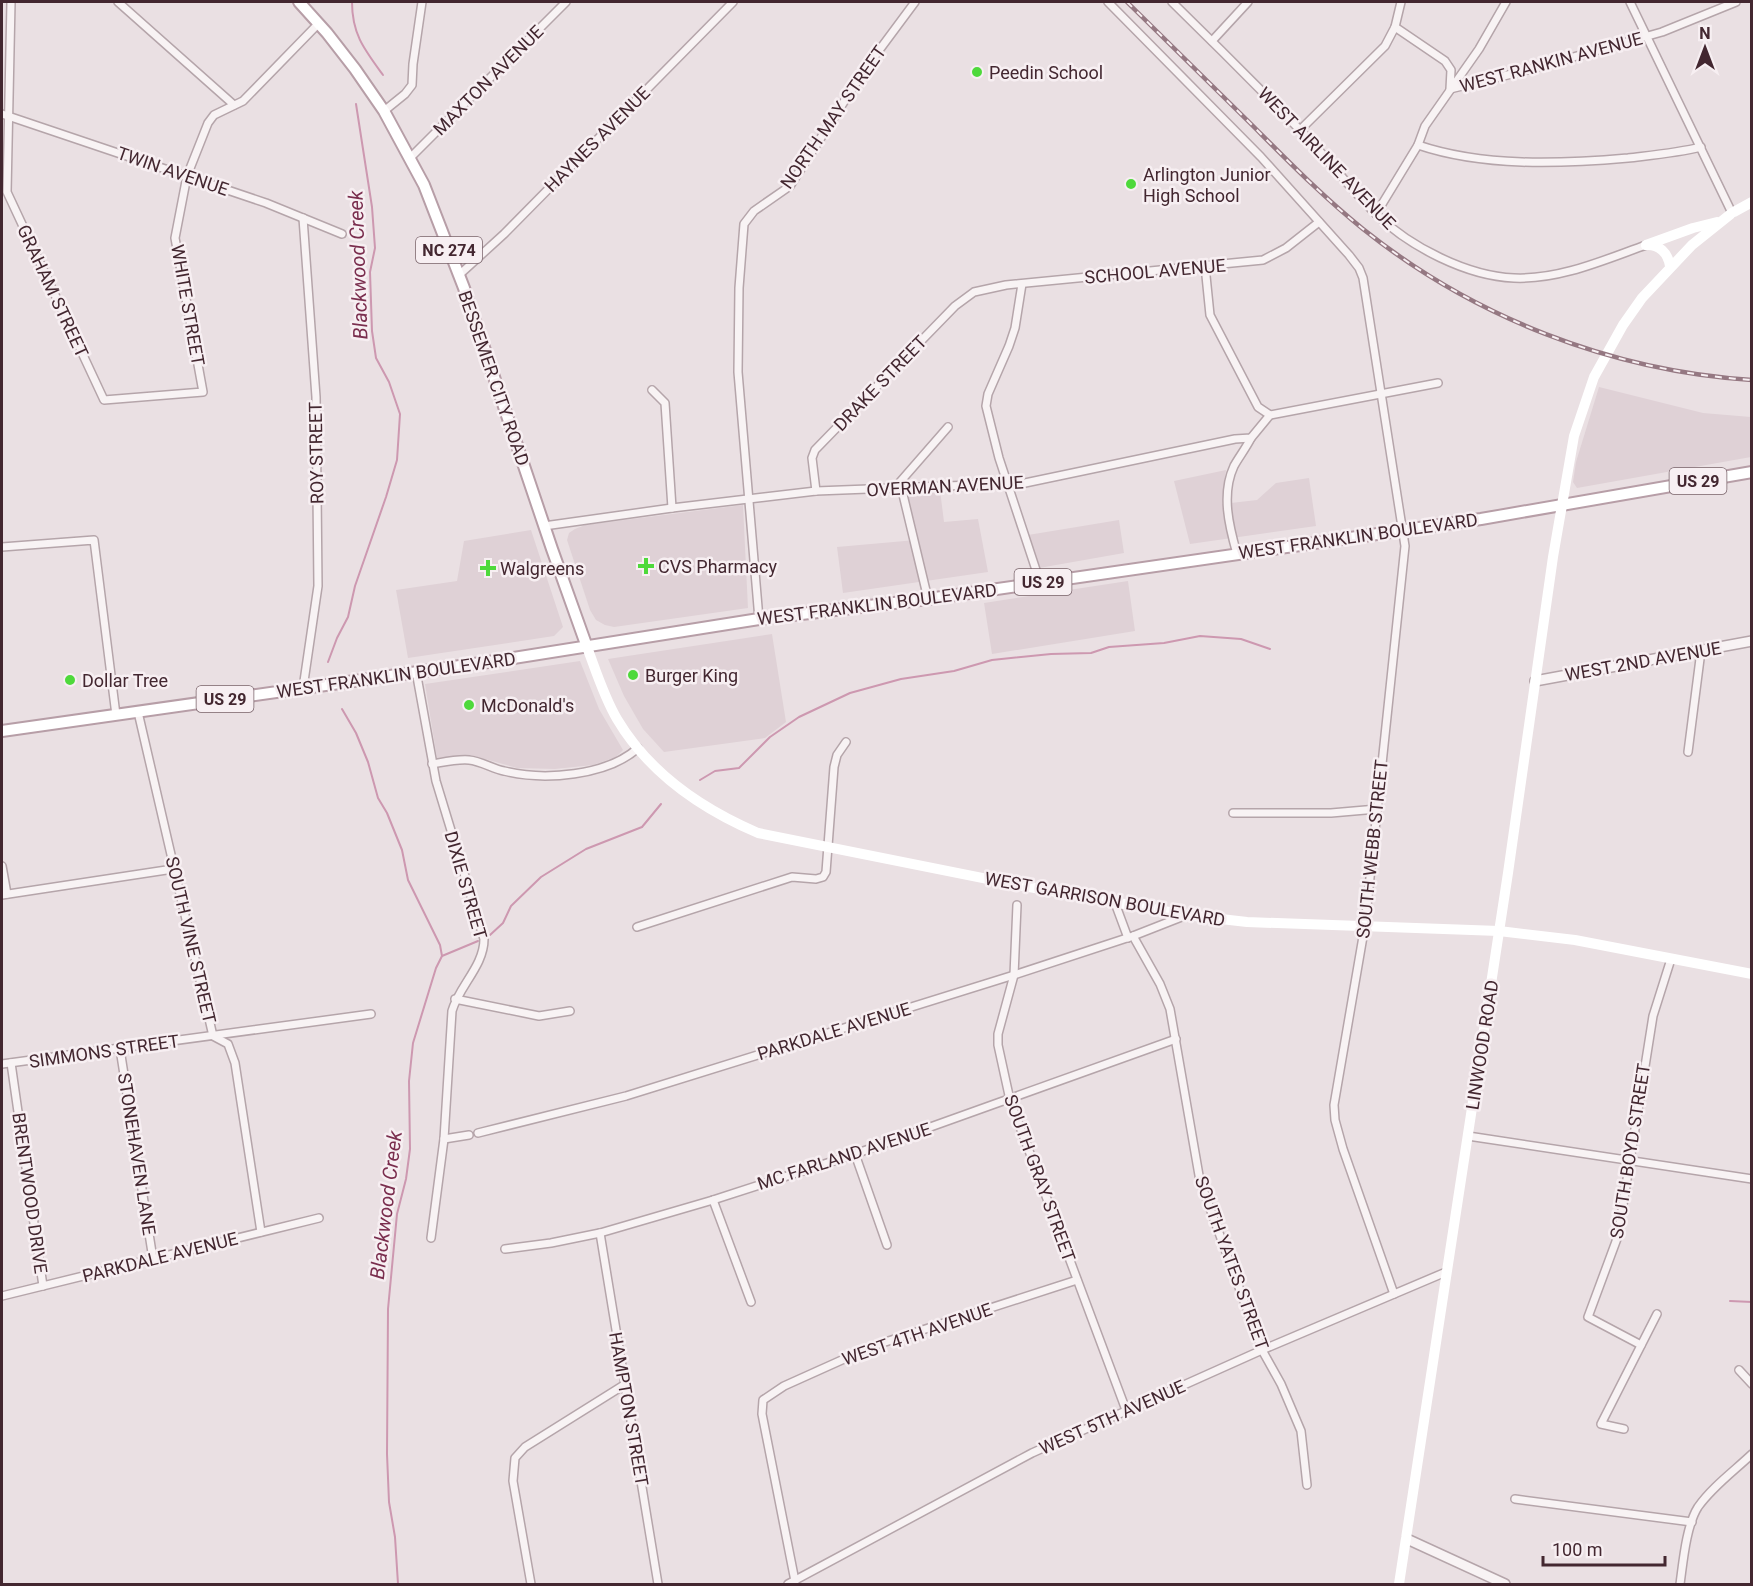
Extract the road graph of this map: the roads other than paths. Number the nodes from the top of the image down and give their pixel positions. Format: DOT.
graph roads {
  1 [pos="11,2"];
  2 [pos="118,2"];
  3 [pos="299,2"];
  4 [pos="422,2"];
  5 [pos="566,2"];
  6 [pos="733,2"];
  7 [pos="915,2"];
  8 [pos="1108,2"];
  9 [pos="1172,2"];
  10 [pos="1248,2"];
  11 [pos="1401,2"];
  12 [pos="1506,2"];
  13 [pos="1630,2"];
  14 [pos="1736,2"];
  15 [pos="319,23"];
  16 [pos="1395,27"];
  17 [pos="1646,36"];
  18 [pos="1212,41"];
  19 [pos="1450,89"];
  20 [pos="234,105"];
  21 [pos="384,111"];
  22 [pos="2,114"];
  23 [pos="10,116"];
  24 [pos="1300,130"];
  25 [pos="1418,145"];
  26 [pos="1701,147"];
  27 [pos="410,158"];
  28 [pos="188,176"];
  29 [pos="1752,202"];
  30 [pos="1376,214"];
  31 [pos="1728,216"];
  32 [pos="303,218"];
  33 [pos="1319,222"];
  34 [pos="342,234"];
  35 [pos="1661,240"];
  36 [pos="1646,245"];
  37 [pos="1686,250"];
  38 [pos="1205,266"];
  39 [pos="1670,266"];
  40 [pos="459,275"];
  41 [pos="1022,284"];
  42 [pos="978,291"];
  43 [pos="1438,383"];
  44 [pos="652,390"];
  45 [pos="203,392"];
  46 [pos="1381,395"];
  47 [pos="1270,415"];
  48 [pos="948,427"];
  49 [pos="1251,438"];
  50 [pos="1752,472"];
  51 [pos="1008,485"];
  52 [pos="900,489"];
  53 [pos="816,491"];
  54 [pos="748,498"];
  55 [pos="1561,505"];
  56 [pos="672,508"];
  57 [pos="544,526"];
  58 [pos="1402,530"];
  59 [pos="2,547"];
  60 [pos="1237,554"];
  61 [pos="1040,582"];
  62 [pos="928,599"];
  63 [pos="759,619"];
  64 [pos="1752,641"];
  65 [pos="587,646"];
  66 [pos="1701,651"];
  67 [pos="416,671"];
  68 [pos="1535,681"];
  69 [pos="303,688"];
  70 [pos="138,712"];
  71 [pos="116,715"];
  72 [pos="2,731"];
  73 [pos="846,742"];
  74 [pos="638,748"];
  75 [pos="1688,752"];
  76 [pos="432,764"];
  77 [pos="1377,809"];
  78 [pos="1233,813"];
  79 [pos="827,848"];
  80 [pos="2,866"];
  81 [pos="173,869"];
  82 [pos="4,894"];
  83 [pos="1115,903"];
  84 [pos="1017,905"];
  85 [pos="1186,915"];
  86 [pos="1365,926"];
  87 [pos="637,927"];
  88 [pos="1499,931"];
  89 [pos="1131,937"];
  90 [pos="1671,959"];
  91 [pos="1752,974"];
  92 [pos="1014,975"];
  93 [pos="455,999"];
  94 [pos="570,1011"];
  95 [pos="371,1014"];
  96 [pos="213,1036"];
  97 [pos="1176,1039"];
  98 [pos="120,1049"];
  99 [pos="12,1063"];
  100 [pos="2,1064"];
  101 [pos="1010,1100"];
  102 [pos="478,1133"];
  103 [pos="469,1135"];
  104 [pos="1468,1136"];
  105 [pos="444,1139"];
  106 [pos="855,1154"];
  107 [pos="1629,1159"];
  108 [pos="1752,1179"];
  109 [pos="713,1200"];
  110 [pos="319,1218"];
  111 [pos="261,1232"];
  112 [pos="600,1233"];
  113 [pos="431,1238"];
  114 [pos="887,1245"];
  115 [pos="505,1249"];
  116 [pos="153,1259"];
  117 [pos="1446,1272"];
  118 [pos="1077,1280"];
  119 [pos="43,1286"];
  120 [pos="1394,1293"];
  121 [pos="2,1296"];
  122 [pos="751,1302"];
  123 [pos="1657,1314"];
  124 [pos="1641,1345"];
  125 [pos="1262,1350"];
  126 [pos="1739,1370"];
  127 [pos="1752,1384"];
  128 [pos="624,1385"];
  129 [pos="1126,1410"];
  130 [pos="1624,1429"];
  131 [pos="1752,1454"];
  132 [pos="1307,1485"];
  133 [pos="1515,1499"];
  134 [pos="1692,1522"];
  135 [pos="1407,1539"];
  136 [pos="791,1583"];
  137 [pos="531,1584"];
  138 [pos="658,1584"];
  139 [pos="1399,1584"];
  140 [pos="1505,1584"];
  141 [pos="1680,1584"];
  1 -- 23 [label="street, GRAHAM STREET"];
  2 -- 20 [label="street"];
  3 -- 15 [label="main road, BESSEMER CITY ROAD / NC 274"];
  4 -- 21 [label="street"];
  5 -- 27 [label="street, MAXTON AVENUE"];
  6 -- 40 [label="street, HAYNES AVENUE"];
  7 -- 54 [label="street, NORTH MAY STREET"];
  8 -- 33 [label="street, SOUTH WEBB STREET"];
  9 -- 18 [label="street, WEST AIRLINE AVENUE"];
  10 -- 18 [label="street"];
  11 -- 16 [label="street"];
  12 -- 19 [label="street"];
  13 -- 17 [label="street"];
  14 -- 17 [label="street, WEST RANKIN AVENUE"];
  15 -- 20 [label="street, WHITE STREET"];
  15 -- 21 [label="main road, BESSEMER CITY ROAD / NC 274"];
  16 -- 19 [label="street, WEST RANKIN AVENUE"];
  16 -- 24 [label="street"];
  17 -- 19 [label="street, WEST RANKIN AVENUE"];
  17 -- 26 [label="street"];
  18 -- 24 [label="street, WEST AIRLINE AVENUE"];
  19 -- 25 [label="street"];
  20 -- 28 [label="street, WHITE STREET"];
  21 -- 27 [label="main road, BESSEMER CITY ROAD / NC 274"];
  22 -- 23 [label="street, TWIN AVENUE"];
  23 -- 28 [label="street, TWIN AVENUE"];
  23 -- 45 [label="street, GRAHAM STREET"];
  24 -- 30 [label="street, WEST AIRLINE AVENUE"];
  25 -- 26 [label="street"];
  25 -- 30 [label="street"];
  26 -- 31 [label="street"];
  27 -- 40 [label="main road, BESSEMER CITY ROAD / NC 274"];
  28 -- 32 [label="street, TWIN AVENUE"];
  28 -- 45 [label="street, WHITE STREET"];
  29 -- 31 [label="main road"];
  30 -- 36 [label="street, WEST AIRLINE AVENUE"];
  31 -- 35 [label="main road"];
  31 -- 37 [label="main road, LINWOOD ROAD"];
  32 -- 34 [label="street, TWIN AVENUE"];
  32 -- 69 [label="street, ROY STREET"];
  33 -- 38 [label="street, SCHOOL AVENUE"];
  33 -- 46 [label="street, SOUTH WEBB STREET"];
  35 -- 36 [label="main road"];
  35 -- 37 [label="main road"];
  36 -- 39 [label="main road"];
  37 -- 39 [label="main road, LINWOOD ROAD"];
  38 -- 41 [label="street, SCHOOL AVENUE"];
  38 -- 47 [label="street"];
  39 -- 55 [label="main road, LINWOOD ROAD"];
  40 -- 57 [label="main road, BESSEMER CITY ROAD / NC 274"];
  41 -- 42 [label="street, SCHOOL AVENUE"];
  41 -- 51 [label="street"];
  42 -- 53 [label="street, DRAKE STREET"];
  43 -- 46 [label="street"];
  44 -- 56 [label="street"];
  46 -- 47 [label="street"];
  46 -- 58 [label="street, SOUTH WEBB STREET"];
  47 -- 49 [label="street"];
  48 -- 52 [label="street"];
  49 -- 51 [label="street, OVERMAN AVENUE"];
  49 -- 60 [label="street"];
  50 -- 55 [label="main road, WEST FRANKLIN BOULEVARD / US 29"];
  51 -- 52 [label="street, OVERMAN AVENUE"];
  51 -- 61 [label="street"];
  52 -- 53 [label="street, OVERMAN AVENUE"];
  52 -- 62 [label="street"];
  53 -- 54 [label="street, OVERMAN AVENUE"];
  54 -- 56 [label="street, OVERMAN AVENUE"];
  54 -- 63 [label="street"];
  55 -- 58 [label="main road, WEST FRANKLIN BOULEVARD / US 29"];
  55 -- 68 [label="main road, LINWOOD ROAD"];
  56 -- 57 [label="street, OVERMAN AVENUE"];
  57 -- 65 [label="main road, BESSEMER CITY ROAD / NC 274"];
  58 -- 60 [label="main road, WEST FRANKLIN BOULEVARD / US 29"];
  58 -- 77 [label="street, SOUTH WEBB STREET"];
  59 -- 71 [label="street"];
  60 -- 61 [label="main road, WEST FRANKLIN BOULEVARD / US 29"];
  61 -- 62 [label="main road, WEST FRANKLIN BOULEVARD / US 29"];
  62 -- 63 [label="main road, WEST FRANKLIN BOULEVARD / US 29"];
  63 -- 65 [label="main road, WEST FRANKLIN BOULEVARD / US 29"];
  64 -- 66 [label="street, WEST 2ND AVENUE"];
  65 -- 67 [label="main road, WEST FRANKLIN BOULEVARD / US 29"];
  65 -- 74 [label="main road, WEST GARRISON BOULEVARD"];
  66 -- 68 [label="street, WEST 2ND AVENUE"];
  66 -- 75 [label="street"];
  67 -- 69 [label="main road, WEST FRANKLIN BOULEVARD / US 29"];
  67 -- 76 [label="street, DIXIE STREET"];
  68 -- 88 [label="main road, LINWOOD ROAD"];
  69 -- 70 [label="main road, WEST FRANKLIN BOULEVARD / US 29"];
  70 -- 71 [label="main road, WEST FRANKLIN BOULEVARD / US 29"];
  70 -- 81 [label="street, SOUTH VINE STREET"];
  71 -- 72 [label="main road, WEST FRANKLIN BOULEVARD / US 29"];
  73 -- 79 [label="street"];
  74 -- 76 [label="street"];
  74 -- 79 [label="main road, WEST GARRISON BOULEVARD"];
  76 -- 93 [label="street, DIXIE STREET"];
  77 -- 78 [label="street"];
  77 -- 86 [label="street, SOUTH WEBB STREET"];
  79 -- 83 [label="main road, WEST GARRISON BOULEVARD"];
  79 -- 87 [label="street"];
  80 -- 82 [label="street"];
  81 -- 82 [label="street"];
  81 -- 96 [label="street, SOUTH VINE STREET"];
  83 -- 85 [label="main road, WEST GARRISON BOULEVARD"];
  83 -- 89 [label="street, SOUTH YATES STREET"];
  84 -- 92 [label="street, SOUTH GRAY STREET"];
  85 -- 86 [label="main road, WEST GARRISON BOULEVARD"];
  85 -- 89 [label="street, PARKDALE AVENUE"];
  86 -- 88 [label="main road, WEST GARRISON BOULEVARD"];
  86 -- 120 [label="street, SOUTH WEBB STREET"];
  88 -- 90 [label="main road, WEST GARRISON BOULEVARD"];
  88 -- 104 [label="main road, LINWOOD ROAD"];
  89 -- 92 [label="street, PARKDALE AVENUE"];
  89 -- 97 [label="street, SOUTH YATES STREET"];
  90 -- 91 [label="main road, WEST GARRISON BOULEVARD"];
  90 -- 107 [label="street, SOUTH BOYD STREET"];
  92 -- 101 [label="street, SOUTH GRAY STREET"];
  92 -- 102 [label="street, PARKDALE AVENUE"];
  93 -- 94 [label="street"];
  93 -- 105 [label="street, DIXIE STREET"];
  95 -- 96 [label="street, SIMMONS STREET"];
  96 -- 98 [label="street, SIMMONS STREET"];
  96 -- 111 [label="street, SOUTH VINE STREET"];
  97 -- 101 [label="street, MC FARLAND AVENUE"];
  97 -- 125 [label="street, SOUTH YATES STREET"];
  98 -- 99 [label="street, SIMMONS STREET"];
  98 -- 116 [label="street, STONEHAVEN LANE"];
  99 -- 100 [label="street, SIMMONS STREET"];
  99 -- 119 [label="street, BRENTWOOD DRIVE"];
  101 -- 106 [label="street, MC FARLAND AVENUE"];
  101 -- 118 [label="street, SOUTH GRAY STREET"];
  103 -- 105 [label="street"];
  104 -- 107 [label="street"];
  104 -- 117 [label="main road, LINWOOD ROAD"];
  105 -- 113 [label="street, DIXIE STREET"];
  106 -- 109 [label="street, MC FARLAND AVENUE"];
  106 -- 114 [label="street"];
  107 -- 108 [label="street"];
  107 -- 124 [label="street, SOUTH BOYD STREET"];
  109 -- 112 [label="street, MC FARLAND AVENUE"];
  109 -- 122 [label="street"];
  110 -- 111 [label="street, PARKDALE AVENUE"];
  111 -- 116 [label="street, PARKDALE AVENUE"];
  112 -- 115 [label="street, MC FARLAND AVENUE"];
  112 -- 128 [label="street, HAMPTON STREET"];
  116 -- 119 [label="street, PARKDALE AVENUE"];
  117 -- 120 [label="street, WEST 5TH AVENUE"];
  117 -- 135 [label="main road, LINWOOD ROAD"];
  118 -- 129 [label="street, SOUTH GRAY STREET"];
  118 -- 136 [label="street, WEST 4TH AVENUE"];
  119 -- 121 [label="street, PARKDALE AVENUE"];
  120 -- 125 [label="street, WEST 5TH AVENUE"];
  123 -- 124 [label="street"];
  124 -- 130 [label="street"];
  125 -- 129 [label="street, WEST 5TH AVENUE"];
  125 -- 132 [label="street, SOUTH YATES STREET"];
  126 -- 127 [label="street"];
  128 -- 137 [label="street"];
  128 -- 138 [label="street, HAMPTON STREET"];
  129 -- 136 [label="street, WEST 5TH AVENUE"];
  131 -- 134 [label="street"];
  133 -- 134 [label="street"];
  134 -- 141 [label="street"];
  135 -- 139 [label="main road, LINWOOD ROAD"];
  135 -- 140 [label="street"];
}
